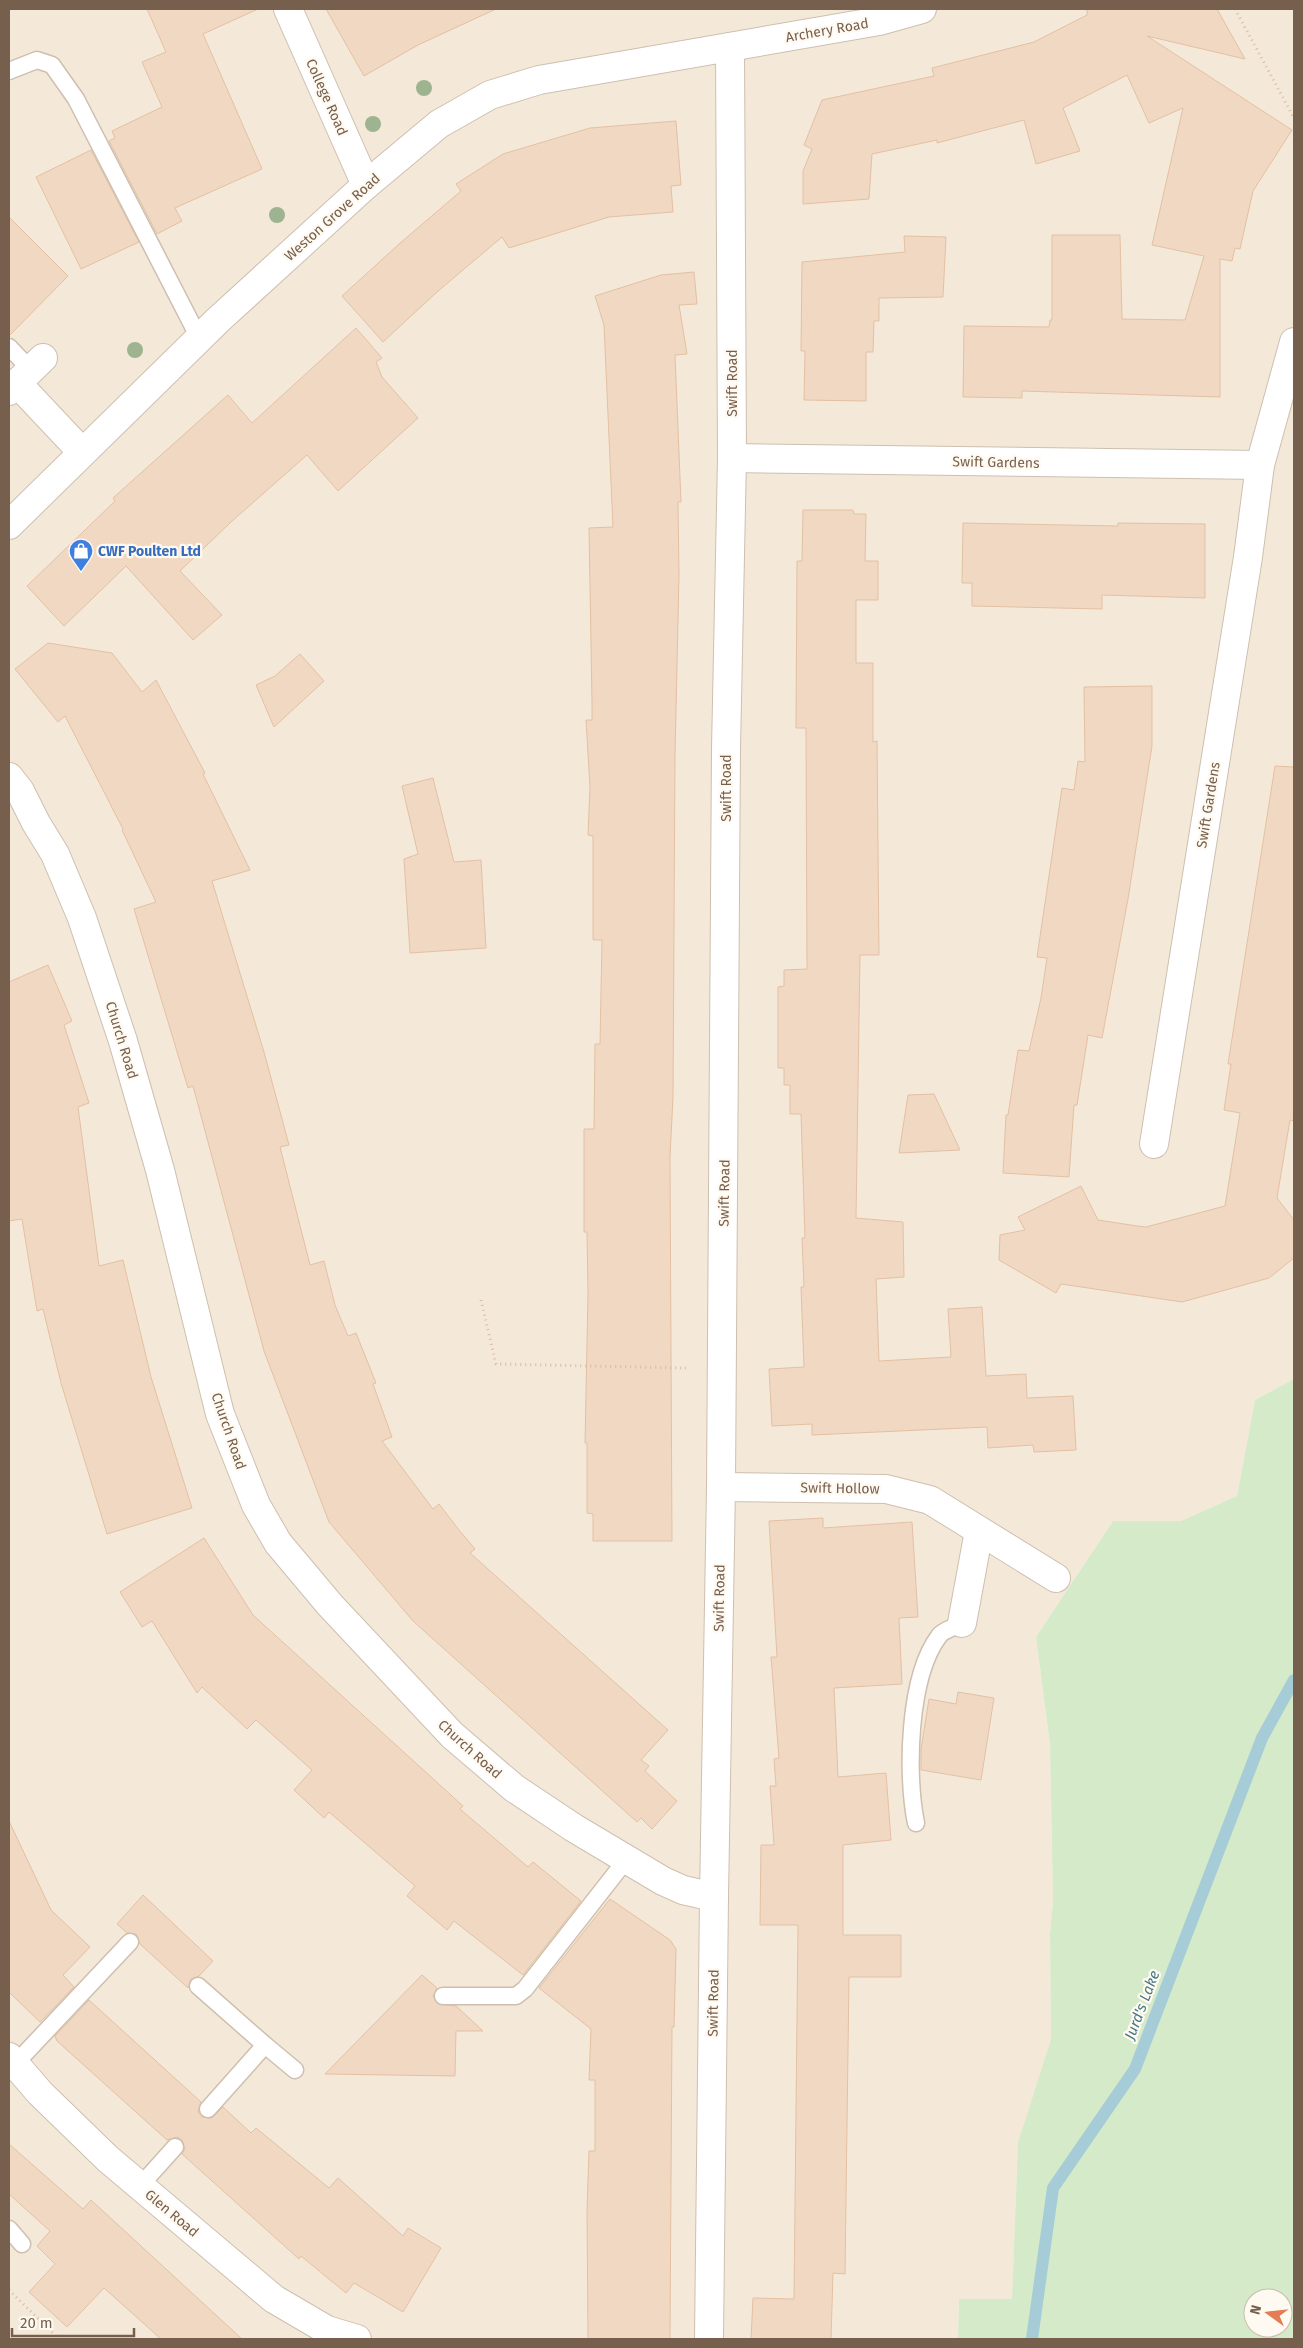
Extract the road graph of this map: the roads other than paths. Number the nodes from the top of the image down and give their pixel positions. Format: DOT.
graph roads {
  1 [pos="288,9"];
  2 [pos="922,9"];
  3 [pos="871,15"];
  4 [pos="730,48"];
  5 [pos="9,71"];
  6 [pos="366,185"];
  7 [pos="199,338"];
  8 [pos="1294,342"];
  9 [pos="9,347"];
  10 [pos="25,376"];
  11 [pos="82,452"];
  12 [pos="732,458"];
  13 [pos="1260,465"];
  14 [pos="9,525"];
  15 [pos="9,777"];
  16 [pos="1154,1144"];
  17 [pos="721,1487"];
  18 [pos="979,1531"];
  19 [pos="1056,1578"];
  20 [pos="962,1623"];
  21 [pos="916,1823"];
  22 [pos="626,1860"];
  23 [pos="714,1897"];
  24 [pos="130,1942"];
  25 [pos="198,1986"];
  26 [pos="442,1996"];
  27 [pos="265,2045"];
  28 [pos="13,2068"];
  29 [pos="295,2070"];
  30 [pos="208,2109"];
  31 [pos="175,2147"];
  32 [pos="140,2186"];
  33 [pos="9,2229"];
  34 [pos="22,2244"];
  35 [pos="357,2339"];
  36 [pos="709,2339"];
  1 -- 6 [label="street, College Road"];
  2 -- 3 [label="street, Archery Road"];
  3 -- 4 [label="street, Archery Road"];
  4 -- 6 [label="street, Weston Grove Road"];
  4 -- 12 [label="street, Swift Road"];
  5 -- 7 [label="lane"];
  6 -- 7 [label="street, Weston Grove Road"];
  7 -- 11 [label="street, Weston Grove Road"];
  8 -- 13 [label="street, Swift Gardens"];
  9 -- 10 [label="lane"];
  10 -- 11 [label="street"];
  11 -- 14 [label="street, Weston Grove Road"];
  12 -- 13 [label="street, Swift Gardens"];
  12 -- 17 [label="street, Swift Road"];
  13 -- 16 [label="street, Swift Gardens"];
  15 -- 22 [label="street, Church Road"];
  17 -- 18 [label="street, Swift Hollow"];
  17 -- 23 [label="street, Swift Road"];
  18 -- 19 [label="street, Swift Hollow"];
  18 -- 20 [label="street"];
  20 -- 21 [label="lane"];
  22 -- 23 [label="street, Church Road"];
  22 -- 26 [label="lane"];
  23 -- 36 [label="street, Swift Road"];
  24 -- 28 [label="lane"];
  25 -- 27 [label="lane"];
  27 -- 29 [label="lane"];
  27 -- 30 [label="lane"];
  28 -- 32 [label="street, Glen Road"];
  31 -- 32 [label="lane"];
  32 -- 35 [label="street, Glen Road"];
  33 -- 34 [label="lane"];
}
